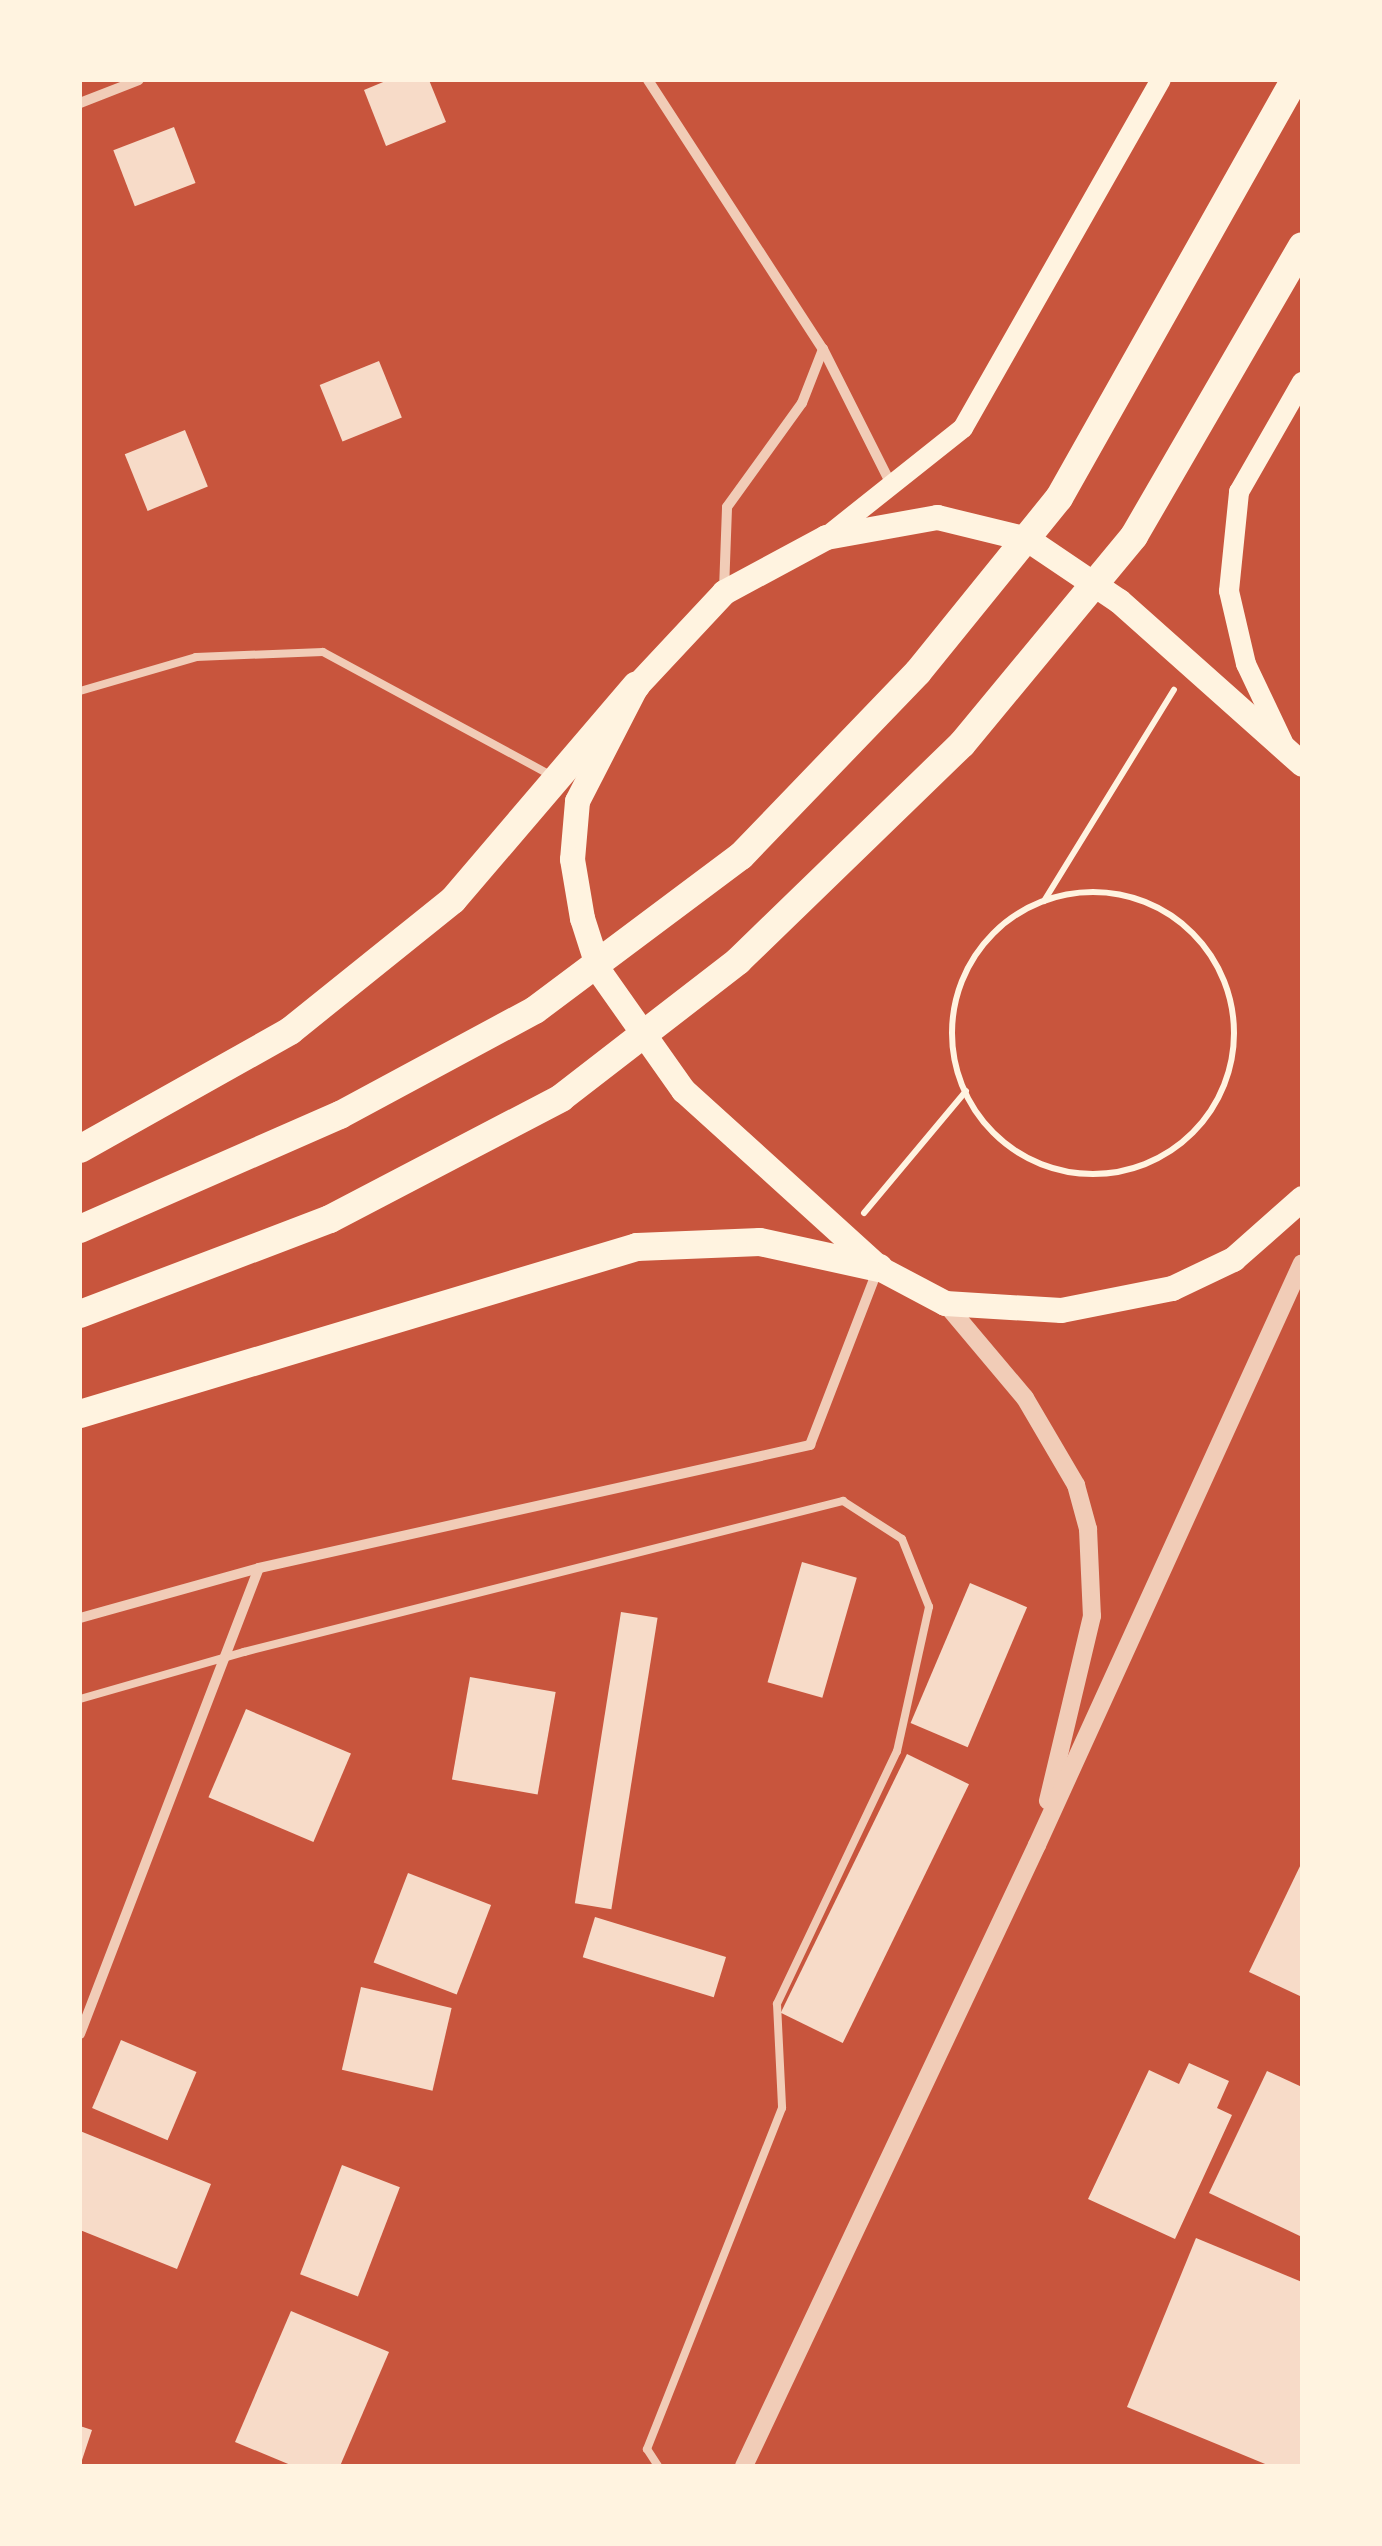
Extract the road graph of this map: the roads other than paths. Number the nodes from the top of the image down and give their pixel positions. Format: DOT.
graph roads {
  1 [pos="138,80"];
  2 [pos="648,80"];
  3 [pos="1161,80"];
  4 [pos="1295,80"];
  5 [pos="80,103"];
  6 [pos="1302,246"];
  7 [pos="822,349"];
  8 [pos="1301,384"];
  9 [pos="890,482"];
  10 [pos="826,538"];
  11 [pos="724,592"];
  12 [pos="636,686"];
  13 [pos="80,691"];
  14 [pos="1284,743"];
  15 [pos="1302,764"];
  16 [pos="556,778"];
  17 [pos="80,1150"];
  18 [pos="1302,1198"];
  19 [pos="80,1229"];
  20 [pos="1302,1262"];
  21 [pos="879,1268"];
  22 [pos="945,1302"];
  23 [pos="80,1314"];
  24 [pos="80,1414"];
  25 [pos="259,1568"];
  26 [pos="80,1618"];
  27 [pos="224,1658"];
  28 [pos="80,1699"];
  29 [pos="1037,1845"];
  30 [pos="80,2034"];
  31 [pos="658,2466"];
  32 [pos="744,2466"];
  1 -- 5 [label="street"];
  2 -- 7 [label="street"];
  3 -- 9 [label="main road"];
  4 -- 19 [label="highway"];
  6 -- 23 [label="highway"];
  7 -- 9 [label="street"];
  7 -- 11 [label="street"];
  8 -- 14 [label="main road"];
  9 -- 10 [label="main road"];
  10 -- 11 [label="main road"];
  10 -- 14 [label="main road"];
  11 -- 12 [label="main road"];
  12 -- 16 [label="highway"];
  12 -- 21 [label="main road"];
  13 -- 16 [label="lane"];
  14 -- 15 [label="main road"];
  16 -- 17 [label="highway"];
  18 -- 22 [label="main road"];
  20 -- 29 [label="street"];
  21 -- 22 [label="main road"];
  21 -- 24 [label="highway"];
  21 -- 25 [label="street"];
  22 -- 29 [label="street"];
  25 -- 26 [label="street"];
  25 -- 27 [label="street"];
  27 -- 28 [label="lane"];
  27 -- 30 [label="street"];
  27 -- 31 [label="lane"];
  29 -- 32 [label="street"];
}
